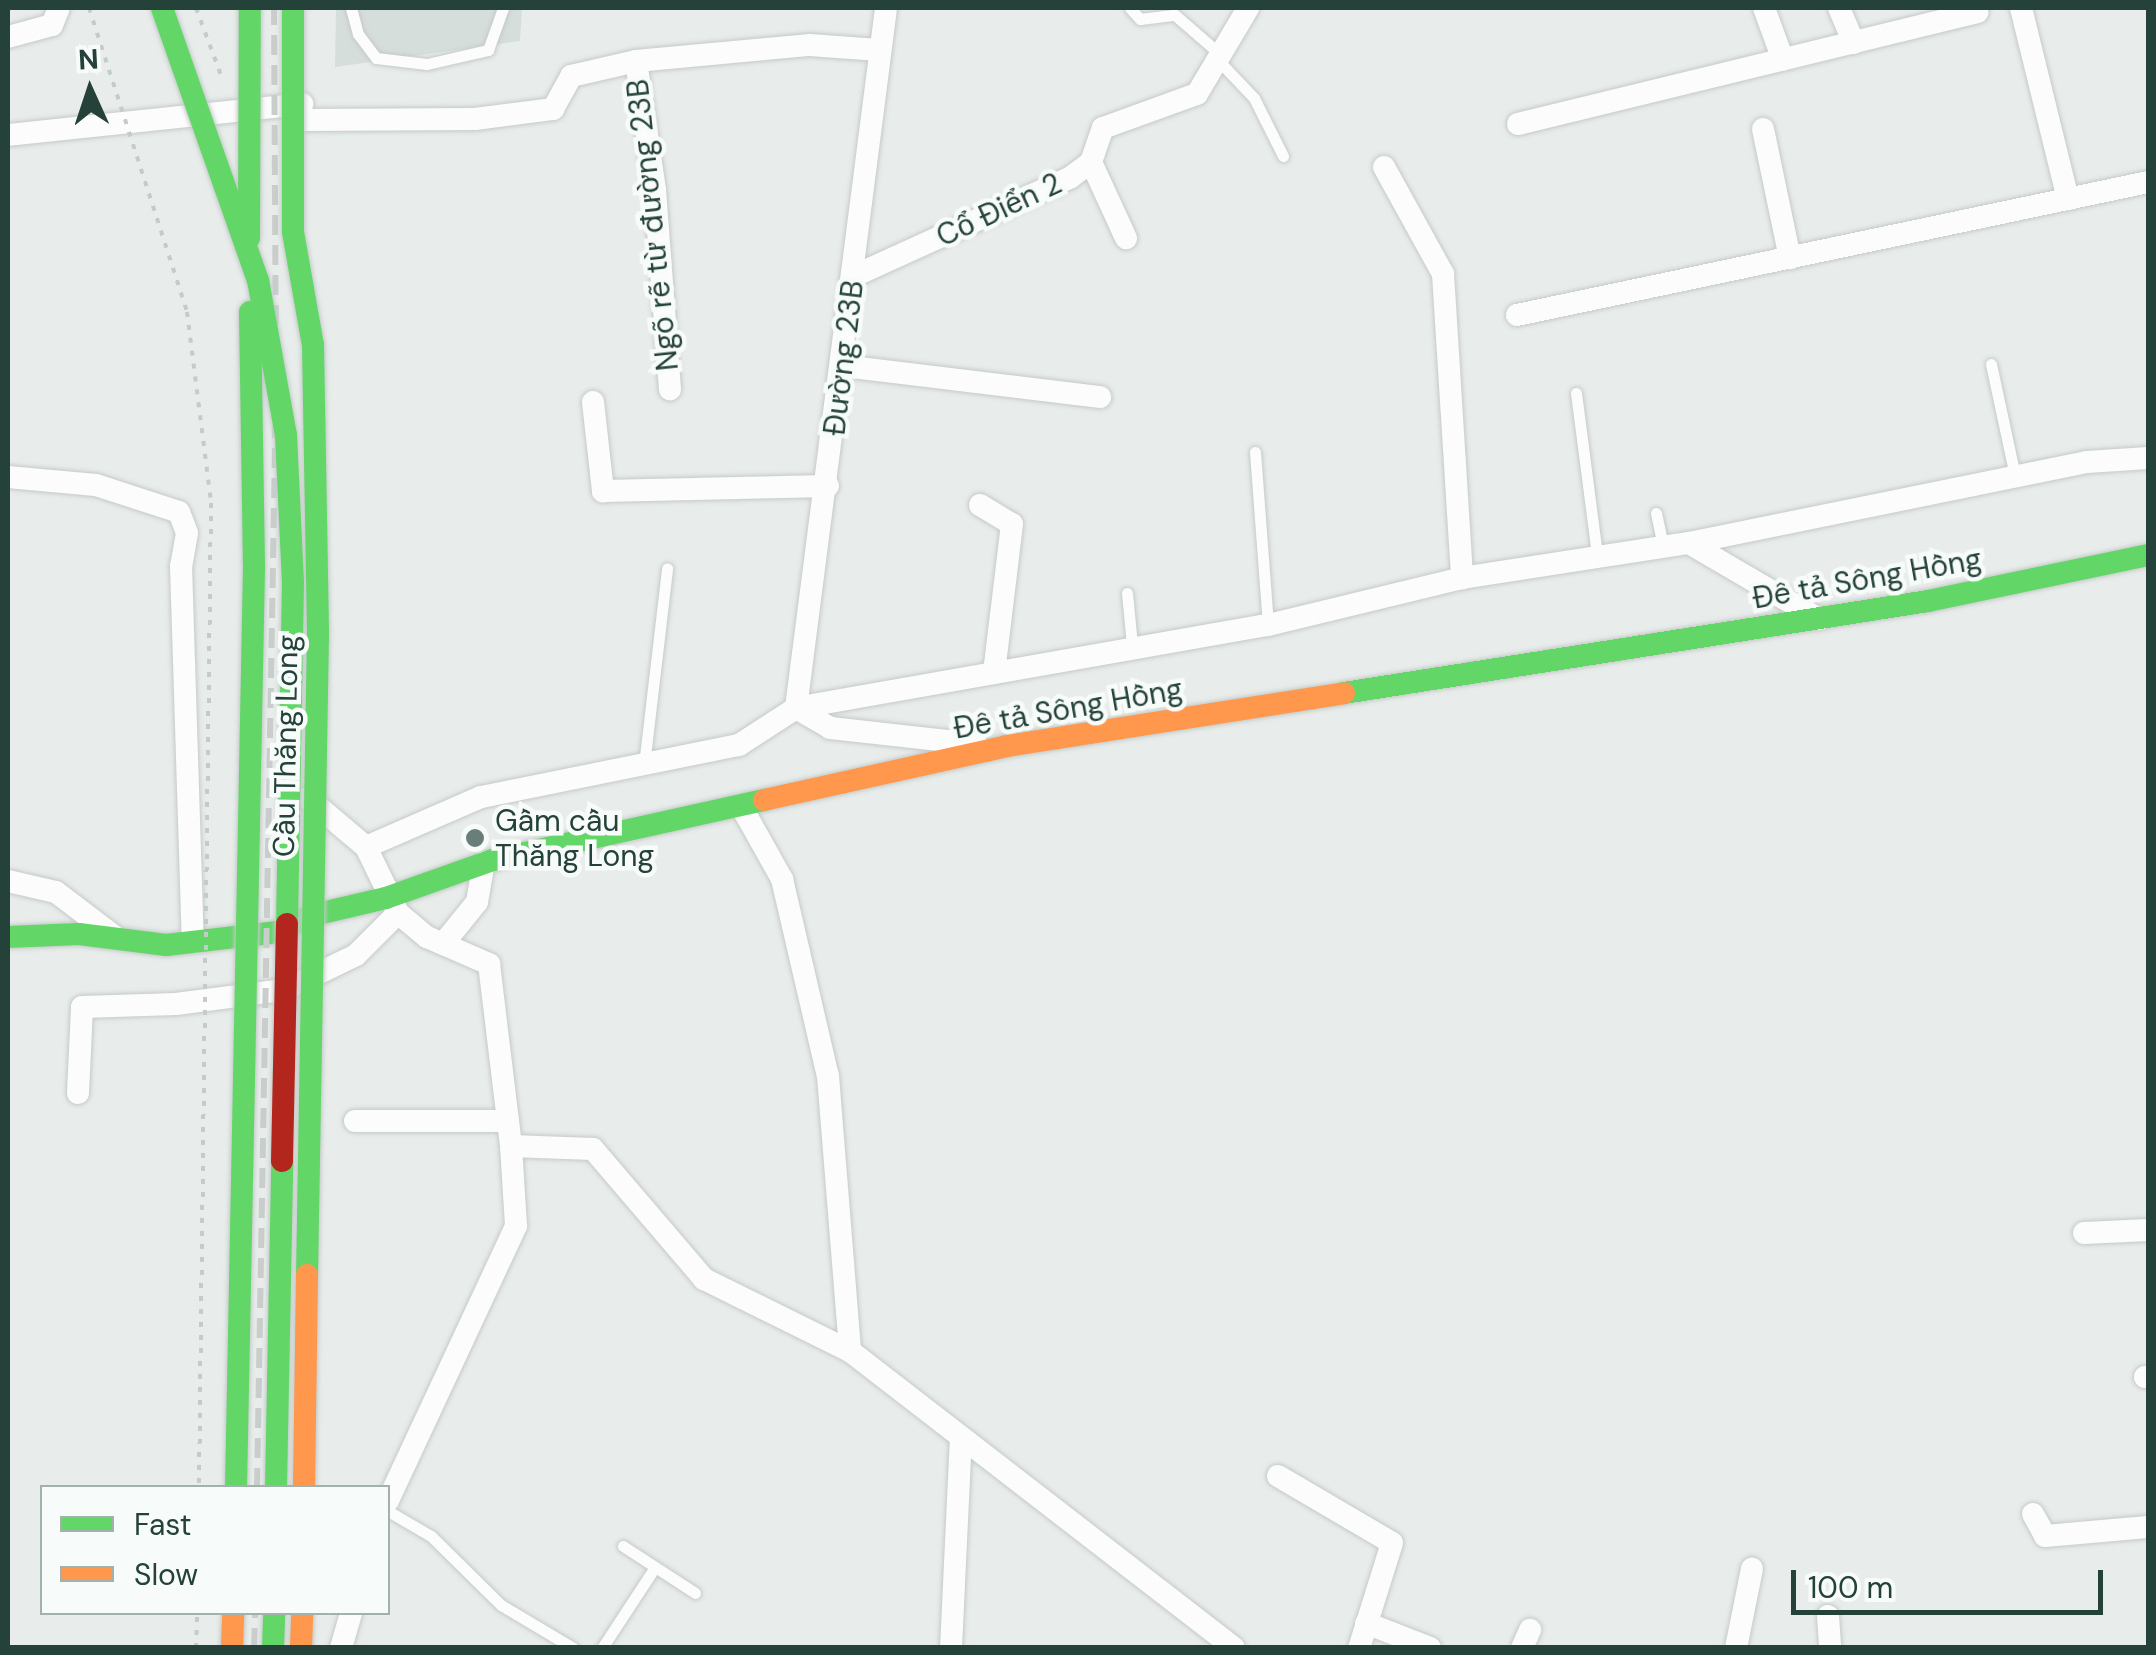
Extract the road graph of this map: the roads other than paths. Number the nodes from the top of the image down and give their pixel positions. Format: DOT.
graph roads {
  1 [pos="59,8"];
  2 [pos="162,8"];
  3 [pos="250,8"];
  4 [pos="293,8"];
  5 [pos="351,8"];
  6 [pos="503,8"];
  7 [pos="886,8"];
  8 [pos="1130,8"];
  9 [pos="1764,8"];
  10 [pos="1839,8"];
  11 [pos="2021,8"];
  12 [pos="1984,9"];
  13 [pos="1244,10"];
  14 [pos="8,37"];
  15 [pos="1854,43"];
  16 [pos="879,50"];
  17 [pos="1219,57"];
  18 [pos="1783,60"];
  19 [pos="636,62"];
  20 [pos="302,120"];
  21 [pos="1518,124"];
  22 [pos="1764,128"];
  23 [pos="8,135"];
  24 [pos="1283,156"];
  25 [pos="1091,162"];
  26 [pos="1384,167"];
  27 [pos="2148,182"];
  28 [pos="2068,199"];
  29 [pos="1126,238"];
  30 [pos="1790,258"];
  31 [pos="854,276"];
  32 [pos="1518,315"];
  33 [pos="1991,364"];
  34 [pos="843,366"];
  35 [pos="670,389"];
  36 [pos="1576,393"];
  37 [pos="1100,397"];
  38 [pos="593,402"];
  39 [pos="1255,452"];
  40 [pos="2148,458"];
  41 [pos="2015,476"];
  42 [pos="8,477"];
  43 [pos="828,486"];
  44 [pos="980,505"];
  45 [pos="1656,513"];
  46 [pos="2148,536"];
  47 [pos="1689,543"];
  48 [pos="1662,546"];
  49 [pos="1597,554"];
  50 [pos="2148,555"];
  51 [pos="2112,560"];
  52 [pos="667,568"];
  53 [pos="1462,578"];
  54 [pos="1127,593"];
  55 [pos="1819,619"];
  56 [pos="1268,625"];
  57 [pos="1132,645"];
  58 [pos="994,673"];
  59 [pos="796,708"];
  60 [pos="1008,746"];
  61 [pos="644,765"];
  62 [pos="741,806"];
  63 [pos="366,846"];
  64 [pos="484,863"];
  65 [pos="8,881"];
  66 [pos="392,906"];
  67 [pos="8,937"];
  68 [pos="117,939"];
  69 [pos="193,942"];
  70 [pos="442,944"];
  71 [pos="78,1093"];
  72 [pos="355,1121"];
  73 [pos="508,1121"];
  74 [pos="511,1146"];
  75 [pos="2148,1230"];
  76 [pos="2084,1233"];
  77 [pos="850,1351"];
  78 [pos="961,1437"];
  79 [pos="1278,1476"];
  80 [pos="236,1485"];
  81 [pos="276,1485"];
  82 [pos="304,1485"];
  83 [pos="390,1497"];
  84 [pos="390,1511"];
  85 [pos="2033,1514"];
  86 [pos="2148,1528"];
  87 [pos="623,1546"];
  88 [pos="653,1570"];
  89 [pos="1752,1570"];
  90 [pos="695,1592"];
  91 [pos="233,1615"];
  92 [pos="274,1615"];
  93 [pos="302,1615"];
  94 [pos="350,1615"];
  95 [pos="1828,1616"];
  96 [pos="1366,1624"];
  97 [pos="232,1648"];
  98 [pos="273,1648"];
  99 [pos="301,1648"];
  100 [pos="341,1648"];
  101 [pos="573,1648"];
  102 [pos="602,1648"];
  103 [pos="951,1648"];
  104 [pos="1234,1648"];
  105 [pos="1359,1648"];
  106 [pos="1430,1648"];
  107 [pos="1736,1648"];
  108 [pos="1830,1648"];
  1 -- 14 [label="street"];
  2 -- 81 [label="main road, Cầu Thăng Long, bridge"];
  3 -- 80 [label="main road, Cầu Thăng Long, bridge"];
  4 -- 82 [label="main road, Cầu Thăng Long, bridge"];
  5 -- 6 [label="lane"];
  7 -- 16 [label="street, Đường 23B"];
  8 -- 17 [label="lane"];
  9 -- 18 [label="street"];
  10 -- 15 [label="street"];
  11 -- 28 [label="street"];
  12 -- 15 [label="street"];
  13 -- 17 [label="street, Cổ Điển 2"];
  15 -- 18 [label="street"];
  16 -- 19 [label="street, Ngõ rẽ từ đường 23B"];
  16 -- 31 [label="street, Đường 23B"];
  17 -- 24 [label="lane"];
  17 -- 25 [label="street, Cổ Điển 2"];
  18 -- 21 [label="street"];
  19 -- 20 [label="street, Ngõ rẽ từ đường 23B"];
  19 -- 35 [label="street, Ngõ rẽ từ đường 23B"];
  20 -- 23 [label="street"];
  20 -- 63 [label="street"];
  22 -- 30 [label="street"];
  25 -- 29 [label="street"];
  25 -- 31 [label="street, Cổ Điển 2"];
  26 -- 53 [label="street"];
  27 -- 28 [label="street"];
  28 -- 30 [label="street"];
  30 -- 32 [label="street"];
  31 -- 34 [label="street, Đường 23B"];
  33 -- 41 [label="lane"];
  34 -- 37 [label="street"];
  34 -- 43 [label="street, Đường 23B"];
  36 -- 49 [label="lane"];
  38 -- 43 [label="street"];
  39 -- 56 [label="lane"];
  40 -- 41 [label="street"];
  41 -- 47 [label="street"];
  42 -- 69 [label="street"];
  43 -- 59 [label="street, Đường 23B"];
  44 -- 58 [label="street"];
  45 -- 48 [label="lane"];
  46 -- 51 [label="street"];
  47 -- 48 [label="street"];
  47 -- 55 [label="street"];
  48 -- 49 [label="street"];
  49 -- 53 [label="street"];
  50 -- 51 [label="main road, Đê tả Sông Hồng"];
  51 -- 55 [label="main road, Đê tả Sông Hồng"];
  52 -- 61 [label="lane"];
  53 -- 56 [label="street"];
  54 -- 57 [label="lane"];
  55 -- 60 [label="main road, Đê tả Sông Hồng"];
  56 -- 57 [label="street"];
  57 -- 58 [label="street"];
  58 -- 59 [label="street"];
  59 -- 60 [label="street"];
  59 -- 61 [label="street"];
  60 -- 62 [label="main road, Đê tả Sông Hồng"];
  61 -- 63 [label="street"];
  62 -- 64 [label="main road, Đê tả Sông Hồng"];
  62 -- 77 [label="street"];
  63 -- 66 [label="street"];
  64 -- 66 [label="main road, Đê tả Sông Hồng"];
  64 -- 70 [label="street"];
  65 -- 68 [label="street"];
  66 -- 69 [label="main road, Đê tả Sông Hồng"];
  66 -- 70 [label="street"];
  66 -- 71 [label="street"];
  67 -- 68 [label="main road, Đê tả Sông Hồng"];
  68 -- 69 [label="main road, Đê tả Sông Hồng"];
  70 -- 73 [label="street"];
  72 -- 73 [label="street"];
  73 -- 74 [label="street"];
  74 -- 77 [label="street"];
  74 -- 83 [label="street"];
  75 -- 76 [label="street"];
  77 -- 78 [label="street"];
  78 -- 103 [label="street"];
  78 -- 104 [label="street"];
  79 -- 96 [label="street"];
  84 -- 101 [label="lane"];
  85 -- 86 [label="street"];
  87 -- 88 [label="lane"];
  88 -- 90 [label="lane"];
  88 -- 102 [label="lane"];
  89 -- 107 [label="street"];
  91 -- 97 [label="main road"];
  92 -- 98 [label="main road"];
  93 -- 99 [label="main road"];
  94 -- 100 [label="street"];
  95 -- 108 [label="street"];
  96 -- 105 [label="street"];
  96 -- 106 [label="street"];
}
